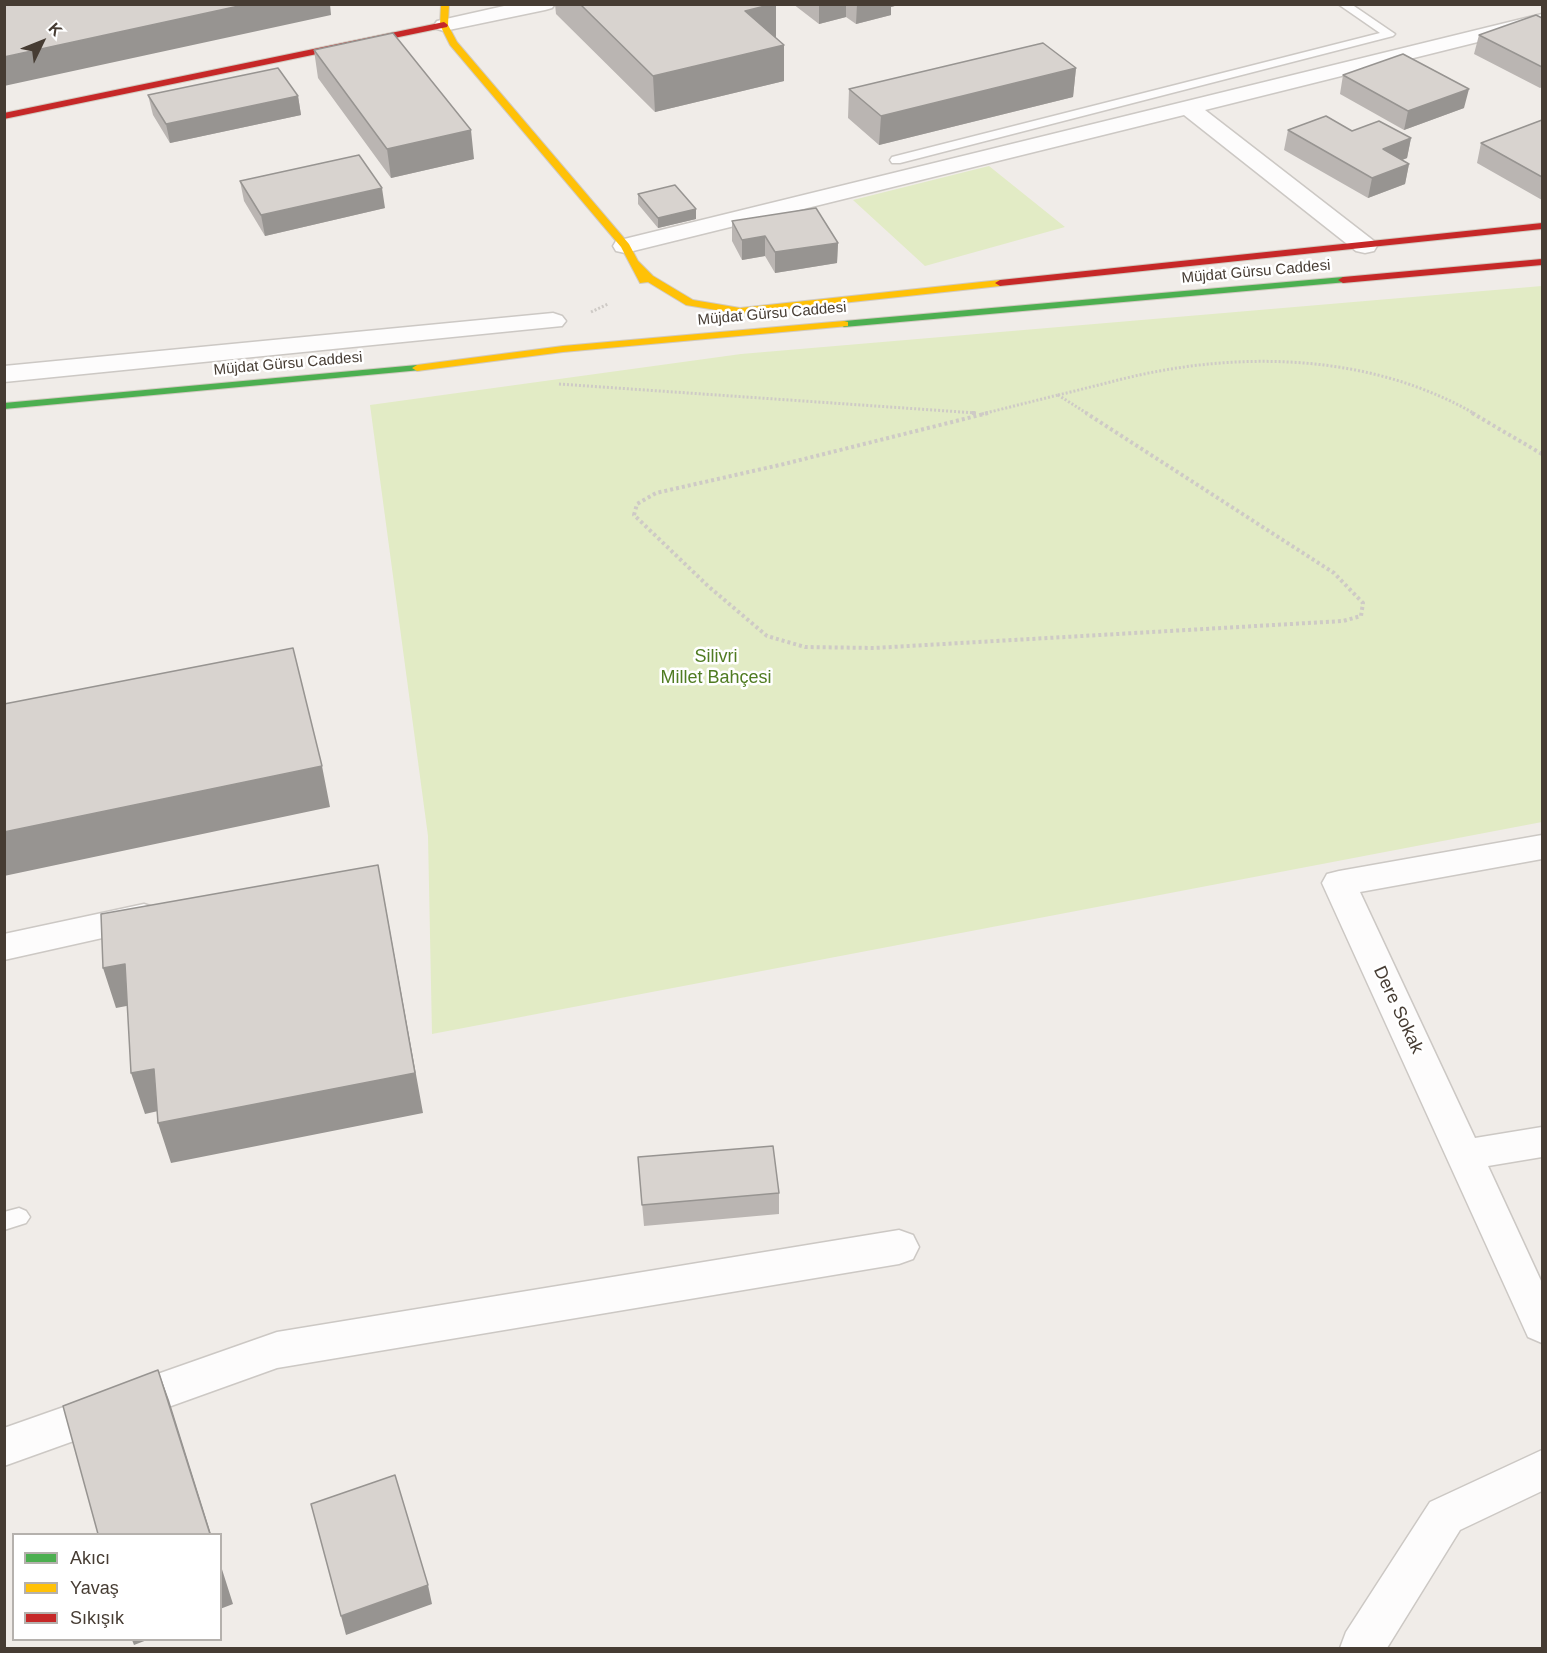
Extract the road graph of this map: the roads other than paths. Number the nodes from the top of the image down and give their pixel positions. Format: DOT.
graph roads {
  1 [pos="545,4"];
  2 [pos="1343,4"];
  3 [pos="445,15"];
  4 [pos="1542,20"];
  5 [pos="1164,91"];
  6 [pos="1189,108"];
  7 [pos="4,116"];
  8 [pos="896,160"];
  9 [pos="1542,226"];
  10 [pos="1365,246"];
  11 [pos="630,254"];
  12 [pos="1542,262"];
  13 [pos="652,298"];
  14 [pos="553,321"];
  15 [pos="684,323"];
  16 [pos="722,334"];
  17 [pos="4,374"];
  18 [pos="4,406"];
  19 [pos="1542,847"];
  20 [pos="169,912"];
  21 [pos="4,947"];
  22 [pos="1542,1142"];
  23 [pos="1465,1155"];
  24 [pos="899,1247"];
  25 [pos="1542,1325"];
  26 [pos="4,1447"];
  27 [pos="1542,1470"];
  28 [pos="1362,1648"];
  1 -- 3 [label="street"];
  2 -- 5 [label="lane"];
  3 -- 7 [label="main road"];
  3 -- 11 [label="main road"];
  4 -- 6 [label="street"];
  5 -- 6 [label="lane"];
  5 -- 8 [label="lane"];
  6 -- 10 [label="street"];
  6 -- 11 [label="street"];
  9 -- 10 [label="main road, Müjdat Gürsu Caddesi"];
  10 -- 11 [label="main road, Müjdat Gürsu Caddesi"];
  11 -- 13 [label="main road"];
  12 -- 16 [label="main road, Müjdat Gürsu Caddesi"];
  14 -- 17 [label="street"];
  15 -- 16 [label="main road"];
  16 -- 18 [label="main road, Müjdat Gürsu Caddesi"];
  19 -- 23 [label="street, Dere Sokak"];
  20 -- 21 [label="street"];
  22 -- 23 [label="street"];
  23 -- 25 [label="street, Dere Sokak"];
  24 -- 26 [label="street"];
  27 -- 28 [label="street"];
}
